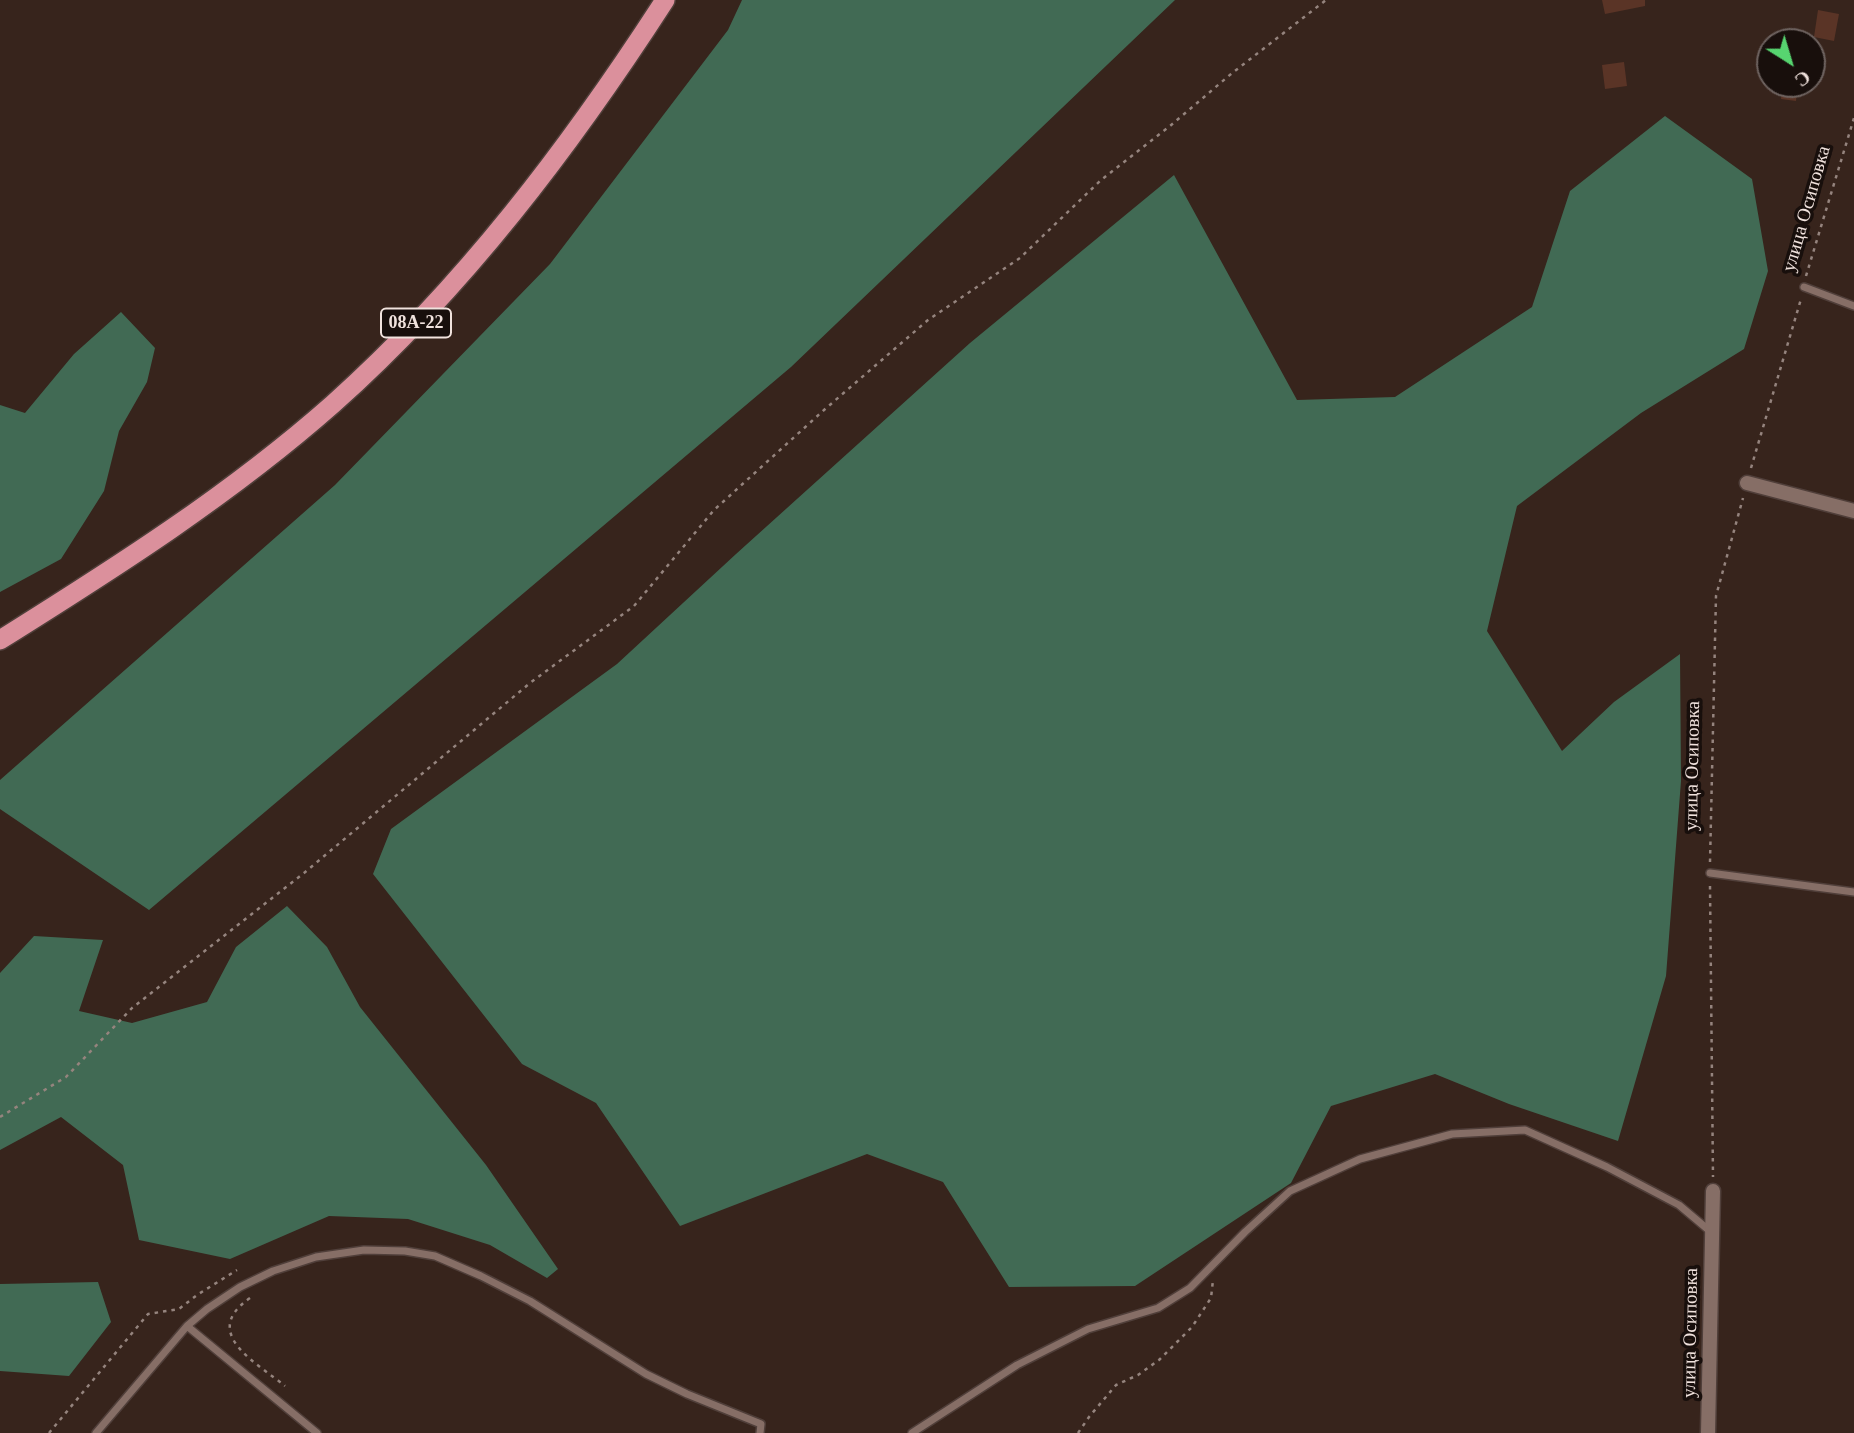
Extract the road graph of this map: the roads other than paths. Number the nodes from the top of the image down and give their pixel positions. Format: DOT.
graph roads {
  1 [pos="666,0"];
  2 [pos="1804,288"];
  3 [pos="1854,306"];
  4 [pos="1746,483"];
  5 [pos="1854,511"];
  6 [pos="0,640"];
  7 [pos="1710,873"];
  8 [pos="1854,892"];
  9 [pos="1713,1191"];
  10 [pos="1712,1233"];
  11 [pos="187,1326"];
  12 [pos="96,1433"];
  13 [pos="317,1433"];
  14 [pos="760,1433"];
  15 [pos="912,1433"];
  16 [pos="1708,1433"];
  1 -- 6 [label="highway, 08А-22"];
  2 -- 3 [label="lane"];
  4 -- 5 [label="street"];
  7 -- 8 [label="lane"];
  9 -- 10 [label="street, улица Осиповка"];
  10 -- 15 [label="lane"];
  10 -- 16 [label="street, улица Осиповка"];
  11 -- 12 [label="lane"];
  11 -- 13 [label="lane"];
  11 -- 14 [label="lane"];
}
